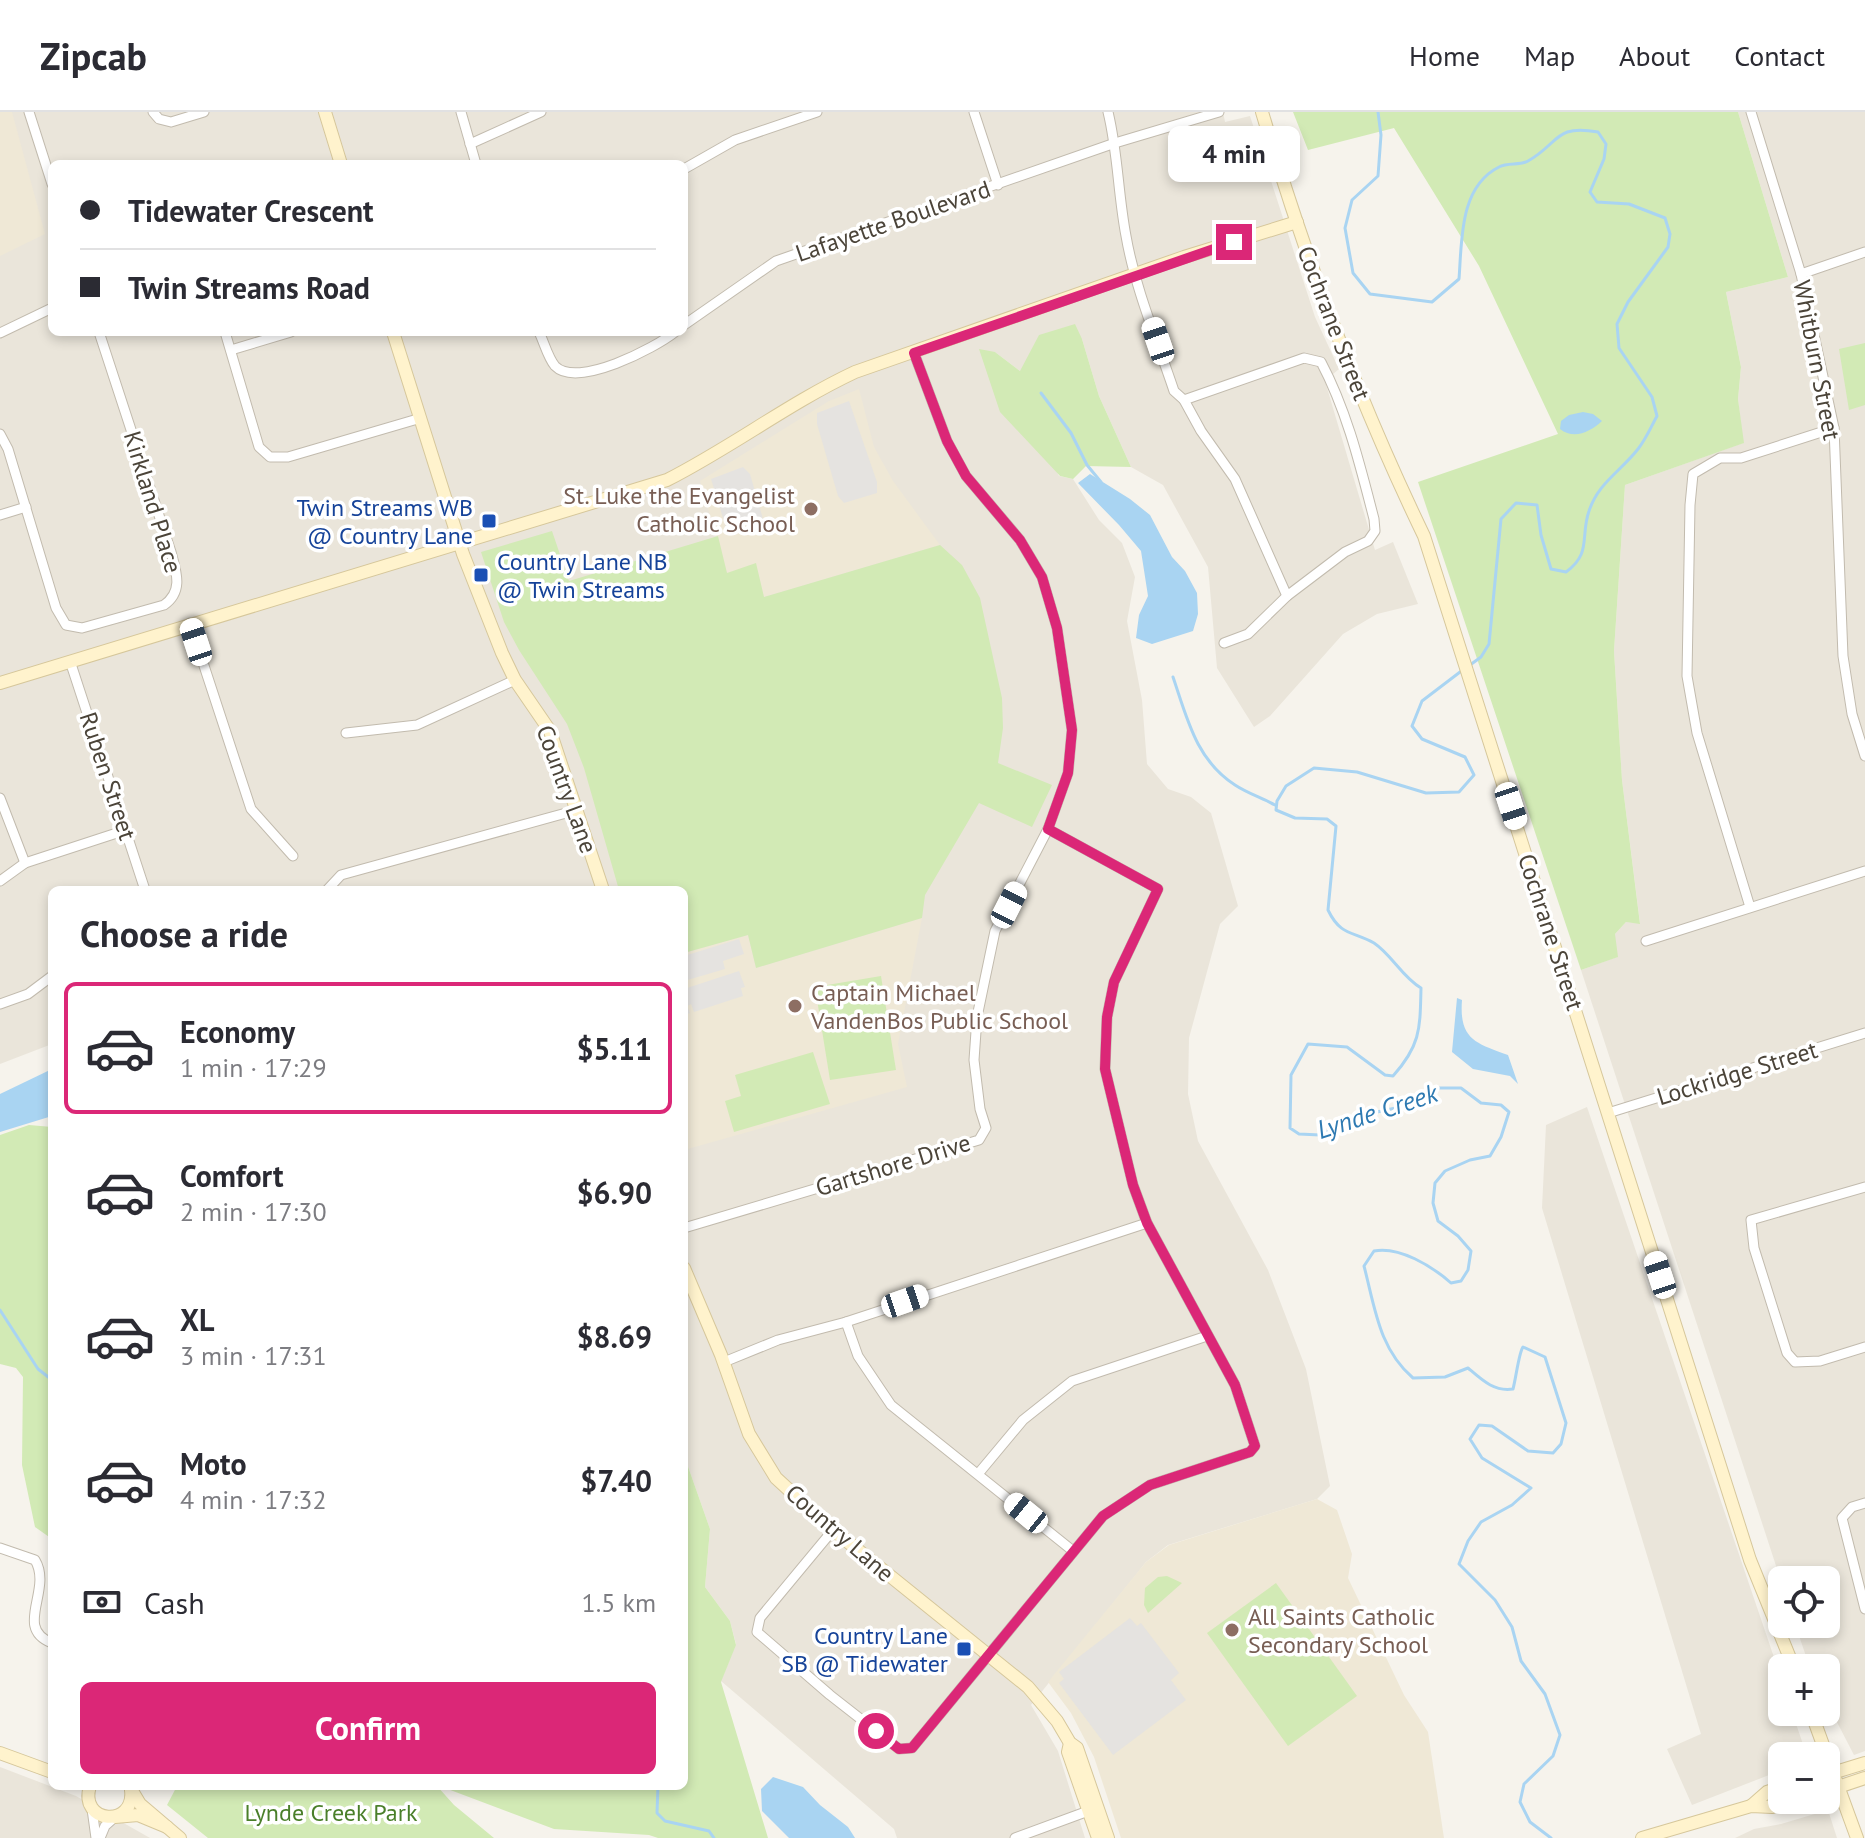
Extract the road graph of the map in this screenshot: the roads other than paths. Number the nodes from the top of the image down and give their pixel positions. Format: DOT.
graph roads {
  1 [pos="29,112"];
  2 [pos="153,112"];
  3 [pos="204,112"];
  4 [pos="325,112"];
  5 [pos="461,112"];
  6 [pos="541,112"];
  7 [pos="817,112"];
  8 [pos="974,112"];
  9 [pos="1108,112"];
  10 [pos="1219,112"];
  11 [pos="1262,112"];
  12 [pos="1751,112"];
  13 [pos="1115,143"];
  14 [pos="470,144"];
  15 [pos="340,160"];
  16 [pos="475,160"];
  17 [pos="688,167"];
  18 [pos="48,171"];
  19 [pos="998,185"];
  20 [pos="1297,222"];
  21 [pos="1865,252"];
  22 [pos="1801,274"];
  23 [pos="1135,276"];
  24 [pos="48,309"];
  25 [pos="688,322"];
  26 [pos="0,333"];
  27 [pos="100,336"];
  28 [pos="226,336"];
  29 [pos="278,336"];
  30 [pos="394,336"];
  31 [pos="541,336"];
  32 [pos="670,336"];
  33 [pos="231,350"];
  34 [pos="914,353"];
  35 [pos="1184,400"];
  36 [pos="421,418"];
  37 [pos="1834,428"];
  38 [pos="0,434"];
  39 [pos="26,507"];
  40 [pos="0,515"];
  41 [pos="460,543"];
  42 [pos="1287,596"];
  43 [pos="190,623"];
  44 [pos="1224,643"];
  45 [pos="70,661"];
  46 [pos="515,680"];
  47 [pos="0,683"];
  48 [pos="346,733"];
  49 [pos="1865,756"];
  50 [pos="0,798"];
  51 [pos="577,810"];
  52 [pos="1048,829"];
  53 [pos="126,830"];
  54 [pos="293,856"];
  55 [pos="25,863"];
  56 [pos="1865,871"];
  57 [pos="0,881"];
  58 [pos="144,886"];
  59 [pos="331,886"];
  60 [pos="602,886"];
  61 [pos="1750,907"];
  62 [pos="1646,941"];
  63 [pos="48,979"];
  64 [pos="0,1004"];
  65 [pos="1865,1033"];
  66 [pos="1608,1113"];
  67 [pos="1865,1187"];
  68 [pos="1147,1223"];
  69 [pos="688,1227"];
  70 [pos="688,1277"];
  71 [pos="846,1322"];
  72 [pos="1207,1336"];
  73 [pos="1865,1347"];
  74 [pos="724,1362"];
  75 [pos="978,1474"];
  76 [pos="1865,1503"];
  77 [pos="833,1530"];
  78 [pos="0,1548"];
  79 [pos="1073,1551"];
  80 [pos="1865,1609"];
  81 [pos="48,1641"];
  82 [pos="989,1653"];
  83 [pos="1788,1654"];
  84 [pos="0,1753"];
  85 [pos="1865,1763"];
  86 [pos="1840,1770"];
  87 [pos="48,1771"];
  88 [pos="1865,1778"];
  89 [pos="1840,1786"];
  90 [pos="1840,1789"];
  91 [pos="81,1790"];
  92 [pos="89,1790"];
  93 [pos="131,1790"];
  94 [pos="132,1790"];
  95 [pos="1768,1792"];
  96 [pos="91,1806"];
  97 [pos="1751,1806"];
  98 [pos="1768,1807"];
  99 [pos="1094,1809"];
  100 [pos="115,1817"];
  101 [pos="167,1827"];
  102 [pos="98,1838"];
  103 [pos="180,1838"];
  104 [pos="1015,1838"];
  105 [pos="1098,1838"];
  106 [pos="1108,1838"];
  107 [pos="1642,1838"];
  108 [pos="1857,1838"];
  1 -- 18 [label="street"];
  2 -- 3 [label="street"];
  4 -- 15 [label="street"];
  5 -- 14 [label="street"];
  6 -- 14 [label="street"];
  7 -- 17 [label="street"];
  8 -- 19 [label="street"];
  9 -- 13 [label="street"];
  10 -- 13 [label="street, Lafayette Boulevard"];
  11 -- 20 [label="street, Cochrane Street"];
  12 -- 22 [label="street, Whitburn Street"];
  13 -- 19 [label="street, Lafayette Boulevard"];
  13 -- 23 [label="street"];
  14 -- 16 [label="street"];
  19 -- 25 [label="street, Lafayette Boulevard"];
  20 -- 23 [label="street"];
  20 -- 66 [label="street, Cochrane Street"];
  21 -- 22 [label="street"];
  22 -- 37 [label="street, Whitburn Street"];
  23 -- 34 [label="street"];
  23 -- 35 [label="street"];
  24 -- 26 [label="street"];
  27 -- 39 [label="street, Kirkland Place"];
  28 -- 33 [label="street"];
  29 -- 33 [label="street"];
  30 -- 36 [label="street, Country Lane"];
  31 -- 32 [label="street"];
  33 -- 36 [label="street"];
  34 -- 41 [label="street"];
  34 -- 52 [label="street, Gartshore Drive"];
  35 -- 42 [label="street"];
  35 -- 42 [label="street"];
  36 -- 41 [label="street, Country Lane"];
  37 -- 49 [label="street, Whitburn Street"];
  37 -- 61 [label="street"];
  38 -- 39 [label="street, Kirkland Place"];
  39 -- 40 [label="street"];
  41 -- 43 [label="street"];
  41 -- 46 [label="street, Country Lane"];
  42 -- 44 [label="street"];
  43 -- 45 [label="street"];
  43 -- 54 [label="street"];
  45 -- 47 [label="street"];
  45 -- 53 [label="street, Ruben Street"];
  46 -- 48 [label="street"];
  46 -- 51 [label="street, Country Lane"];
  50 -- 55 [label="street"];
  51 -- 59 [label="street"];
  51 -- 60 [label="street, Country Lane"];
  52 -- 68 [label="street"];
  52 -- 69 [label="street, Gartshore Drive"];
  53 -- 55 [label="street"];
  53 -- 58 [label="street, Ruben Street"];
  55 -- 57 [label="street"];
  56 -- 61 [label="street"];
  61 -- 62 [label="street"];
  63 -- 64 [label="street"];
  65 -- 66 [label="street, Lockridge Street"];
  66 -- 83 [label="street, Cochrane Street"];
  67 -- 73 [label="street"];
  68 -- 71 [label="street"];
  68 -- 72 [label="street"];
  70 -- 74 [label="street, Country Lane"];
  71 -- 74 [label="street"];
  71 -- 75 [label="street"];
  72 -- 75 [label="street"];
  72 -- 79 [label="street"];
  74 -- 77 [label="street, Country Lane"];
  75 -- 79 [label="street"];
  76 -- 80 [label="street"];
  77 -- 82 [label="street, Country Lane"];
  77 -- 82 [label="street"];
  78 -- 81 [label="street"];
  79 -- 82 [label="street"];
  82 -- 99 [label="street, Country Lane"];
  84 -- 87 [label="street"];
  85 -- 86 [label="street"];
  88 -- 89 [label="street"];
  90 -- 108 [label="street"];
  91 -- 96 [label="street"];
  92 -- 96 [label="street"];
  93 -- 100 [label="street"];
  94 -- 101 [label="street"];
  95 -- 97 [label="street"];
  96 -- 100 [label="street"];
  96 -- 102 [label="street"];
  97 -- 98 [label="street"];
  97 -- 107 [label="street"];
  99 -- 104 [label="street"];
  99 -- 105 [label="street, Country Lane"];
  99 -- 106 [label="street, Country Lane"];
  100 -- 101 [label="street"];
  100 -- 102 [label="street"];
  101 -- 103 [label="street"];
}
